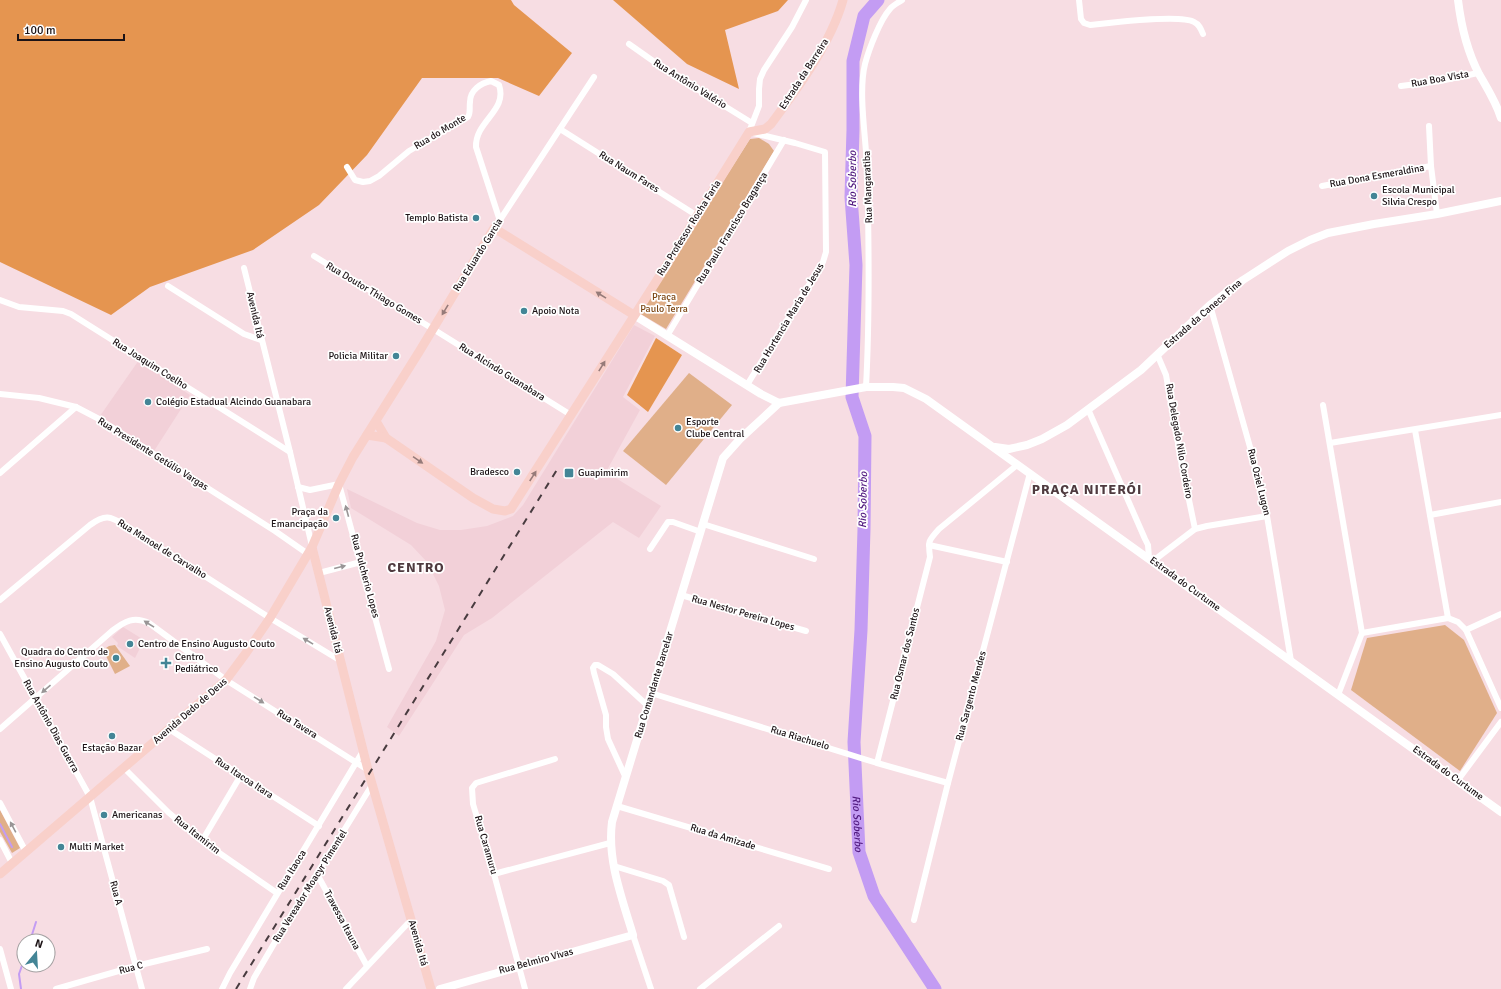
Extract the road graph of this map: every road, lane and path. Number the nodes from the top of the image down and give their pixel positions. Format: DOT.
graph roads {
  1 [pos="806,0"];
  2 [pos="843,0"];
  3 [pos="902,0"];
  4 [pos="1079,0"];
  5 [pos="1458,0"];
  6 [pos="1203,34"];
  7 [pos="629,44"];
  8 [pos="1478,72"];
  9 [pos="594,77"];
  10 [pos="1401,86"];
  11 [pos="1501,118"];
  12 [pos="752,123"];
  13 [pos="771,124"];
  14 [pos="1429,126"];
  15 [pos="560,129"];
  16 [pos="749,132"];
  17 [pos="774,138"];
  18 [pos="784,140"];
  19 [pos="1431,166"];
  20 [pos="347,167"];
  21 [pos="1322,186"];
  22 [pos="1501,201"];
  23 [pos="1437,214"];
  24 [pos="696,215"];
  25 [pos="497,225"];
  26 [pos="314,256"];
  27 [pos="244,268"];
  28 [pos="168,286"];
  29 [pos="0,300"];
  30 [pos="1210,306"];
  31 [pos="634,315"];
  32 [pos="433,329"];
  33 [pos="667,336"];
  34 [pos="261,340"];
  35 [pos="1157,354"];
  36 [pos="747,385"];
  37 [pos="866,387"];
  38 [pos="0,394"];
  39 [pos="779,403"];
  40 [pos="1323,405"];
  41 [pos="76,407"];
  42 [pos="1088,410"];
  43 [pos="1501,415"];
  44 [pos="571,416"];
  45 [pos="376,421"];
  46 [pos="1415,430"];
  47 [pos="366,435"];
  48 [pos="386,438"];
  49 [pos="1330,443"];
  50 [pos="290,452"];
  51 [pos="1008,453"];
  52 [pos="1017,465"];
  53 [pos="1030,473"];
  54 [pos="0,474"];
  55 [pos="339,484"];
  56 [pos="298,487"];
  57 [pos="310,490"];
  58 [pos="301,500"];
  59 [pos="1501,502"];
  60 [pos="1430,515"];
  61 [pos="1267,516"];
  62 [pos="703,524"];
  63 [pos="1195,529"];
  64 [pos="701,532"];
  65 [pos="309,533"];
  66 [pos="295,543"];
  67 [pos="928,545"];
  68 [pos="650,549"];
  69 [pos="310,551"];
  70 [pos="814,559"];
  71 [pos="1151,559"];
  72 [pos="361,562"];
  73 [pos="1007,562"];
  74 [pos="319,573"];
  75 [pos="681,595"];
  76 [pos="0,600"];
  77 [pos="1501,614"];
  78 [pos="270,618"];
  79 [pos="1448,618"];
  80 [pos="1466,630"];
  81 [pos="806,631"];
  82 [pos="1362,633"];
  83 [pos="0,634"];
  84 [pos="341,660"];
  85 [pos="1291,661"];
  86 [pos="389,669"];
  87 [pos="226,680"];
  88 [pos="651,693"];
  89 [pos="1338,694"];
  90 [pos="35,698"];
  91 [pos="648,706"];
  92 [pos="1501,708"];
  93 [pos="1501,722"];
  94 [pos="0,729"];
  95 [pos="169,729"];
  96 [pos="363,751"];
  97 [pos="555,760"];
  98 [pos="357,762"];
  99 [pos="878,763"];
  100 [pos="124,768"];
  101 [pos="368,770"];
  102 [pos="240,775"];
  103 [pos="626,776"];
  104 [pos="1458,780"];
  105 [pos="948,783"];
  106 [pos="372,785"];
  107 [pos="90,797"];
  108 [pos="0,803"];
  109 [pos="617,806"];
  110 [pos="1500,810"];
  111 [pos="319,826"];
  112 [pos="0,840"];
  113 [pos="202,840"];
  114 [pos="610,843"];
  115 [pos="26,852"];
  116 [pos="12,862"];
  117 [pos="614,866"];
  118 [pos="829,869"];
  119 [pos="0,874"];
  120 [pos="318,874"];
  121 [pos="494,874"];
  122 [pos="278,894"];
  123 [pos="411,920"];
  124 [pos="914,920"];
  125 [pos="779,926"];
  126 [pos="633,935"];
  127 [pos="684,937"];
  128 [pos="0,949"];
  129 [pos="207,949"];
  130 [pos="136,966"];
  131 [pos="367,966"];
  132 [pos="518,966"];
  133 [pos="11,989"];
  134 [pos="56,989"];
  135 [pos="142,989"];
  136 [pos="222,989"];
  137 [pos="250,989"];
  138 [pos="346,989"];
  139 [pos="431,989"];
  140 [pos="440,989"];
  141 [pos="525,989"];
  142 [pos="651,989"];
  143 [pos="700,989"];
  1 -- 12 [label="street, Rua Professor Rocha Faria"];
  2 -- 13 [label="main road, Estrada da Barreira"];
  3 -- 37 [label="street, Rua Mangaratiba"];
  4 -- 6 [label="street"];
  5 -- 8 [label="street"];
  7 -- 12 [label="street, Rua Antônio Valério"];
  8 -- 10 [label="street, Rua Boa Vista"];
  8 -- 11 [label="street"];
  9 -- 15 [label="street, Rua Eduardo Garcia"];
  12 -- 16 [label="street, Rua Professor Rocha Faria"];
  13 -- 16 [label="main road"];
  13 -- 17 [label="street"];
  14 -- 19 [label="street"];
  15 -- 24 [label="street, Rua Naum Fares"];
  15 -- 25 [label="street, Rua Eduardo Garcia"];
  16 -- 17 [label="street"];
  16 -- 24 [label="main road, Rua Professor Rocha Faria"];
  17 -- 18 [label="street"];
  18 -- 33 [label="street, Rua Paulo Francisco Bragança"];
  18 -- 36 [label="street, Rua Hortencia Maria de Jesus"];
  19 -- 21 [label="street, Rua Dona Esmeraldina"];
  19 -- 23 [label="street"];
  20 -- 25 [label="street, Rua do Monte"];
  22 -- 23 [label="street, Estrada da Caneca Fina"];
  23 -- 30 [label="street, Estrada da Caneca Fina"];
  24 -- 31 [label="main road, Rua Professor Rocha Faria"];
  31 -- 25 [label="main road, one-way"];
  25 -- 32 [label="main road, Rua Eduardo Garcia, one-way"];
  26 -- 32 [label="street, Rua Doutor Thiago Gomes"];
  27 -- 34 [label="street, Avenida Itá"];
  28 -- 34 [label="street"];
  29 -- 50 [label="street, Rua Joaquim Coelho"];
  30 -- 35 [label="street, Estrada da Caneca Fina"];
  30 -- 61 [label="street, Rua Oziel Lugon"];
  31 -- 33 [label="street"];
  44 -- 31 [label="main road, Rua Professor Rocha Faria, one-way"];
  32 -- 44 [label="street, Rua Alcindo Guanabara"];
  32 -- 45 [label="main road, Rua Eduardo Garcia"];
  33 -- 36 [label="street"];
  34 -- 50 [label="street, Avenida Itá"];
  35 -- 42 [label="street, Estrada da Caneca Fina"];
  35 -- 63 [label="street, Rua Delegado Nilo Cordeiro"];
  36 -- 39 [label="street"];
  37 -- 39 [label="street"];
  37 -- 51 [label="street, Estrada da Caneca Fina"];
  38 -- 41 [label="street, Rua Presidente Getúlio Vargas"];
  39 -- 62 [label="street, Rua Comandante Barcelar"];
  40 -- 49 [label="street"];
  41 -- 54 [label="street"];
  41 -- 66 [label="street, Rua Presidente Getúlio Vargas"];
  42 -- 51 [label="street, Estrada da Caneca Fina"];
  42 -- 71 [label="street"];
  43 -- 46 [label="street"];
  48 -- 44 [label="main road, Rua Professor Rocha Faria, one-way"];
  45 -- 47 [label="main road, Rua Eduardo Garcia"];
  45 -- 48 [label="main road"];
  46 -- 49 [label="street"];
  46 -- 60 [label="street"];
  47 -- 48 [label="main road"];
  47 -- 55 [label="main road, Avenida Dedo de Deus"];
  49 -- 82 [label="street"];
  50 -- 56 [label="street, Avenida Itá"];
  51 -- 52 [label="street, Estrada do Curtume"];
  52 -- 53 [label="street, Estrada do Curtume"];
  52 -- 67 [label="street"];
  53 -- 71 [label="street, Estrada do Curtume"];
  53 -- 73 [label="street, Rua Sargento Mendes"];
  55 -- 57 [label="street"];
  55 -- 69 [label="main road, Avenida Dedo de Deus"];
  72 -- 55 [label="street, Rua Pulcherio Lopes, one-way"];
  56 -- 57 [label="street"];
  56 -- 58 [label="street, Avenida Itá"];
  57 -- 58 [label="street"];
  58 -- 65 [label="street, Avenida Itá"];
  59 -- 60 [label="street"];
  60 -- 79 [label="street"];
  61 -- 63 [label="street"];
  61 -- 85 [label="street, Rua Oziel Lugon"];
  62 -- 64 [label="street, Rua Comandante Barcelar"];
  62 -- 70 [label="street"];
  63 -- 71 [label="street"];
  64 -- 68 [label="street"];
  64 -- 75 [label="street, Rua Comandante Barcelar"];
  65 -- 66 [label="street"];
  65 -- 69 [label="street, Avenida Itá"];
  66 -- 69 [label="street, Rua Presidente Getúlio Vargas"];
  67 -- 73 [label="street"];
  67 -- 99 [label="street, Rua Osmar dos Santos"];
  69 -- 74 [label="main road, Avenida Itá"];
  69 -- 78 [label="main road, Avenida Dedo de Deus"];
  71 -- 85 [label="street, Estrada do Curtume"];
  74 -- 72 [label="street, one-way"];
  72 -- 86 [label="street, Rua Pulcherio Lopes"];
  73 -- 105 [label="street, Rua Sargento Mendes"];
  74 -- 84 [label="main road, Avenida Itá"];
  75 -- 81 [label="street, Rua Nestor Pereira Lopes"];
  75 -- 88 [label="street, Rua Comandante Barcelar"];
  76 -- 78 [label="street, Rua Manoel de Carvalho"];
  77 -- 80 [label="street"];
  84 -- 78 [label="street, one-way"];
  78 -- 87 [label="main road, Avenida Dedo de Deus"];
  79 -- 80 [label="street"];
  79 -- 82 [label="street"];
  80 -- 92 [label="street"];
  82 -- 89 [label="street"];
  83 -- 90 [label="street, Rua Antônio Dias Guerra"];
  84 -- 96 [label="main road, Avenida Itá"];
  85 -- 89 [label="street, Estrada do Curtume"];
  87 -- 90 [label="street, Rua Tavera, one-way"];
  87 -- 95 [label="main road, Avenida Dedo de Deus"];
  87 -- 98 [label="street, Rua Tavera, one-way"];
  88 -- 91 [label="street, Rua Comandante Barcelar"];
  88 -- 99 [label="street, Rua Riachuelo"];
  89 -- 104 [label="street, Estrada do Curtume"];
  90 -- 94 [label="street, Rua Tavera"];
  90 -- 107 [label="street, Rua Antônio Dias Guerra"];
  91 -- 103 [label="street, Rua Comandante Barcelar"];
  91 -- 103 [label="street"];
  93 -- 104 [label="street"];
  95 -- 100 [label="main road, Avenida Dedo de Deus"];
  95 -- 102 [label="street, Rua Itacoa Itara"];
  96 -- 98 [label="street, Rua Itaoca"];
  96 -- 101 [label="main road, Avenida Itá"];
  97 -- 121 [label="street, Rua Caramuru"];
  98 -- 101 [label="street, Rua Tavera"];
  98 -- 111 [label="street, Rua Itaoca"];
  99 -- 105 [label="street, Rua Riachuelo"];
  100 -- 107 [label="main road, Avenida Dedo de Deus"];
  100 -- 113 [label="street, Rua Itamirim"];
  101 -- 106 [label="main road, Avenida Itá"];
  102 -- 111 [label="street, Rua Itacoa Itara"];
  102 -- 113 [label="street"];
  103 -- 109 [label="street, Rua Comandante Barcelar"];
  104 -- 110 [label="street, Estrada do Curtume"];
  105 -- 124 [label="street, Rua Sargento Mendes"];
  106 -- 120 [label="street, Rua Vereador Moacyr Pimentel"];
  106 -- 123 [label="main road, Avenida Itá"];
  107 -- 115 [label="main road, Avenida Dedo de Deus"];
  107 -- 130 [label="street, Rua A"];
  115 -- 108 [label="street, one-way"];
  109 -- 114 [label="street, Rua Comandante Barcelar"];
  109 -- 118 [label="street, Rua da Amizade"];
  111 -- 122 [label="street, Rua Itaoca"];
  112 -- 116 [label="street"];
  113 -- 122 [label="street, Rua Itamirim"];
  114 -- 117 [label="street, Rua Comandante Barcelar"];
  114 -- 121 [label="street"];
  115 -- 116 [label="main road, Avenida Dedo de Deus"];
  116 -- 119 [label="main road, Avenida Dedo de Deus"];
  117 -- 126 [label="street, Rua Comandante Barcelar"];
  117 -- 127 [label="street"];
  120 -- 131 [label="street, Travessa Itauna"];
  120 -- 137 [label="street, Rua Vereador Moacyr Pimentel"];
  121 -- 132 [label="street, Rua Caramuru"];
  122 -- 136 [label="street, Rua Itaoca"];
  123 -- 131 [label="street"];
  123 -- 139 [label="main road, Avenida Itá"];
  125 -- 143 [label="street"];
  126 -- 132 [label="street, Rua Belmiro Vivas"];
  126 -- 142 [label="street, Rua Comandante Barcelar"];
  128 -- 133 [label="street"];
  129 -- 130 [label="street, Rua C"];
  130 -- 134 [label="street, Rua C"];
  130 -- 135 [label="street, Rua A"];
  131 -- 138 [label="street"];
  132 -- 140 [label="street, Rua Belmiro Vivas"];
  132 -- 141 [label="street, Rua Caramuru"];
}
